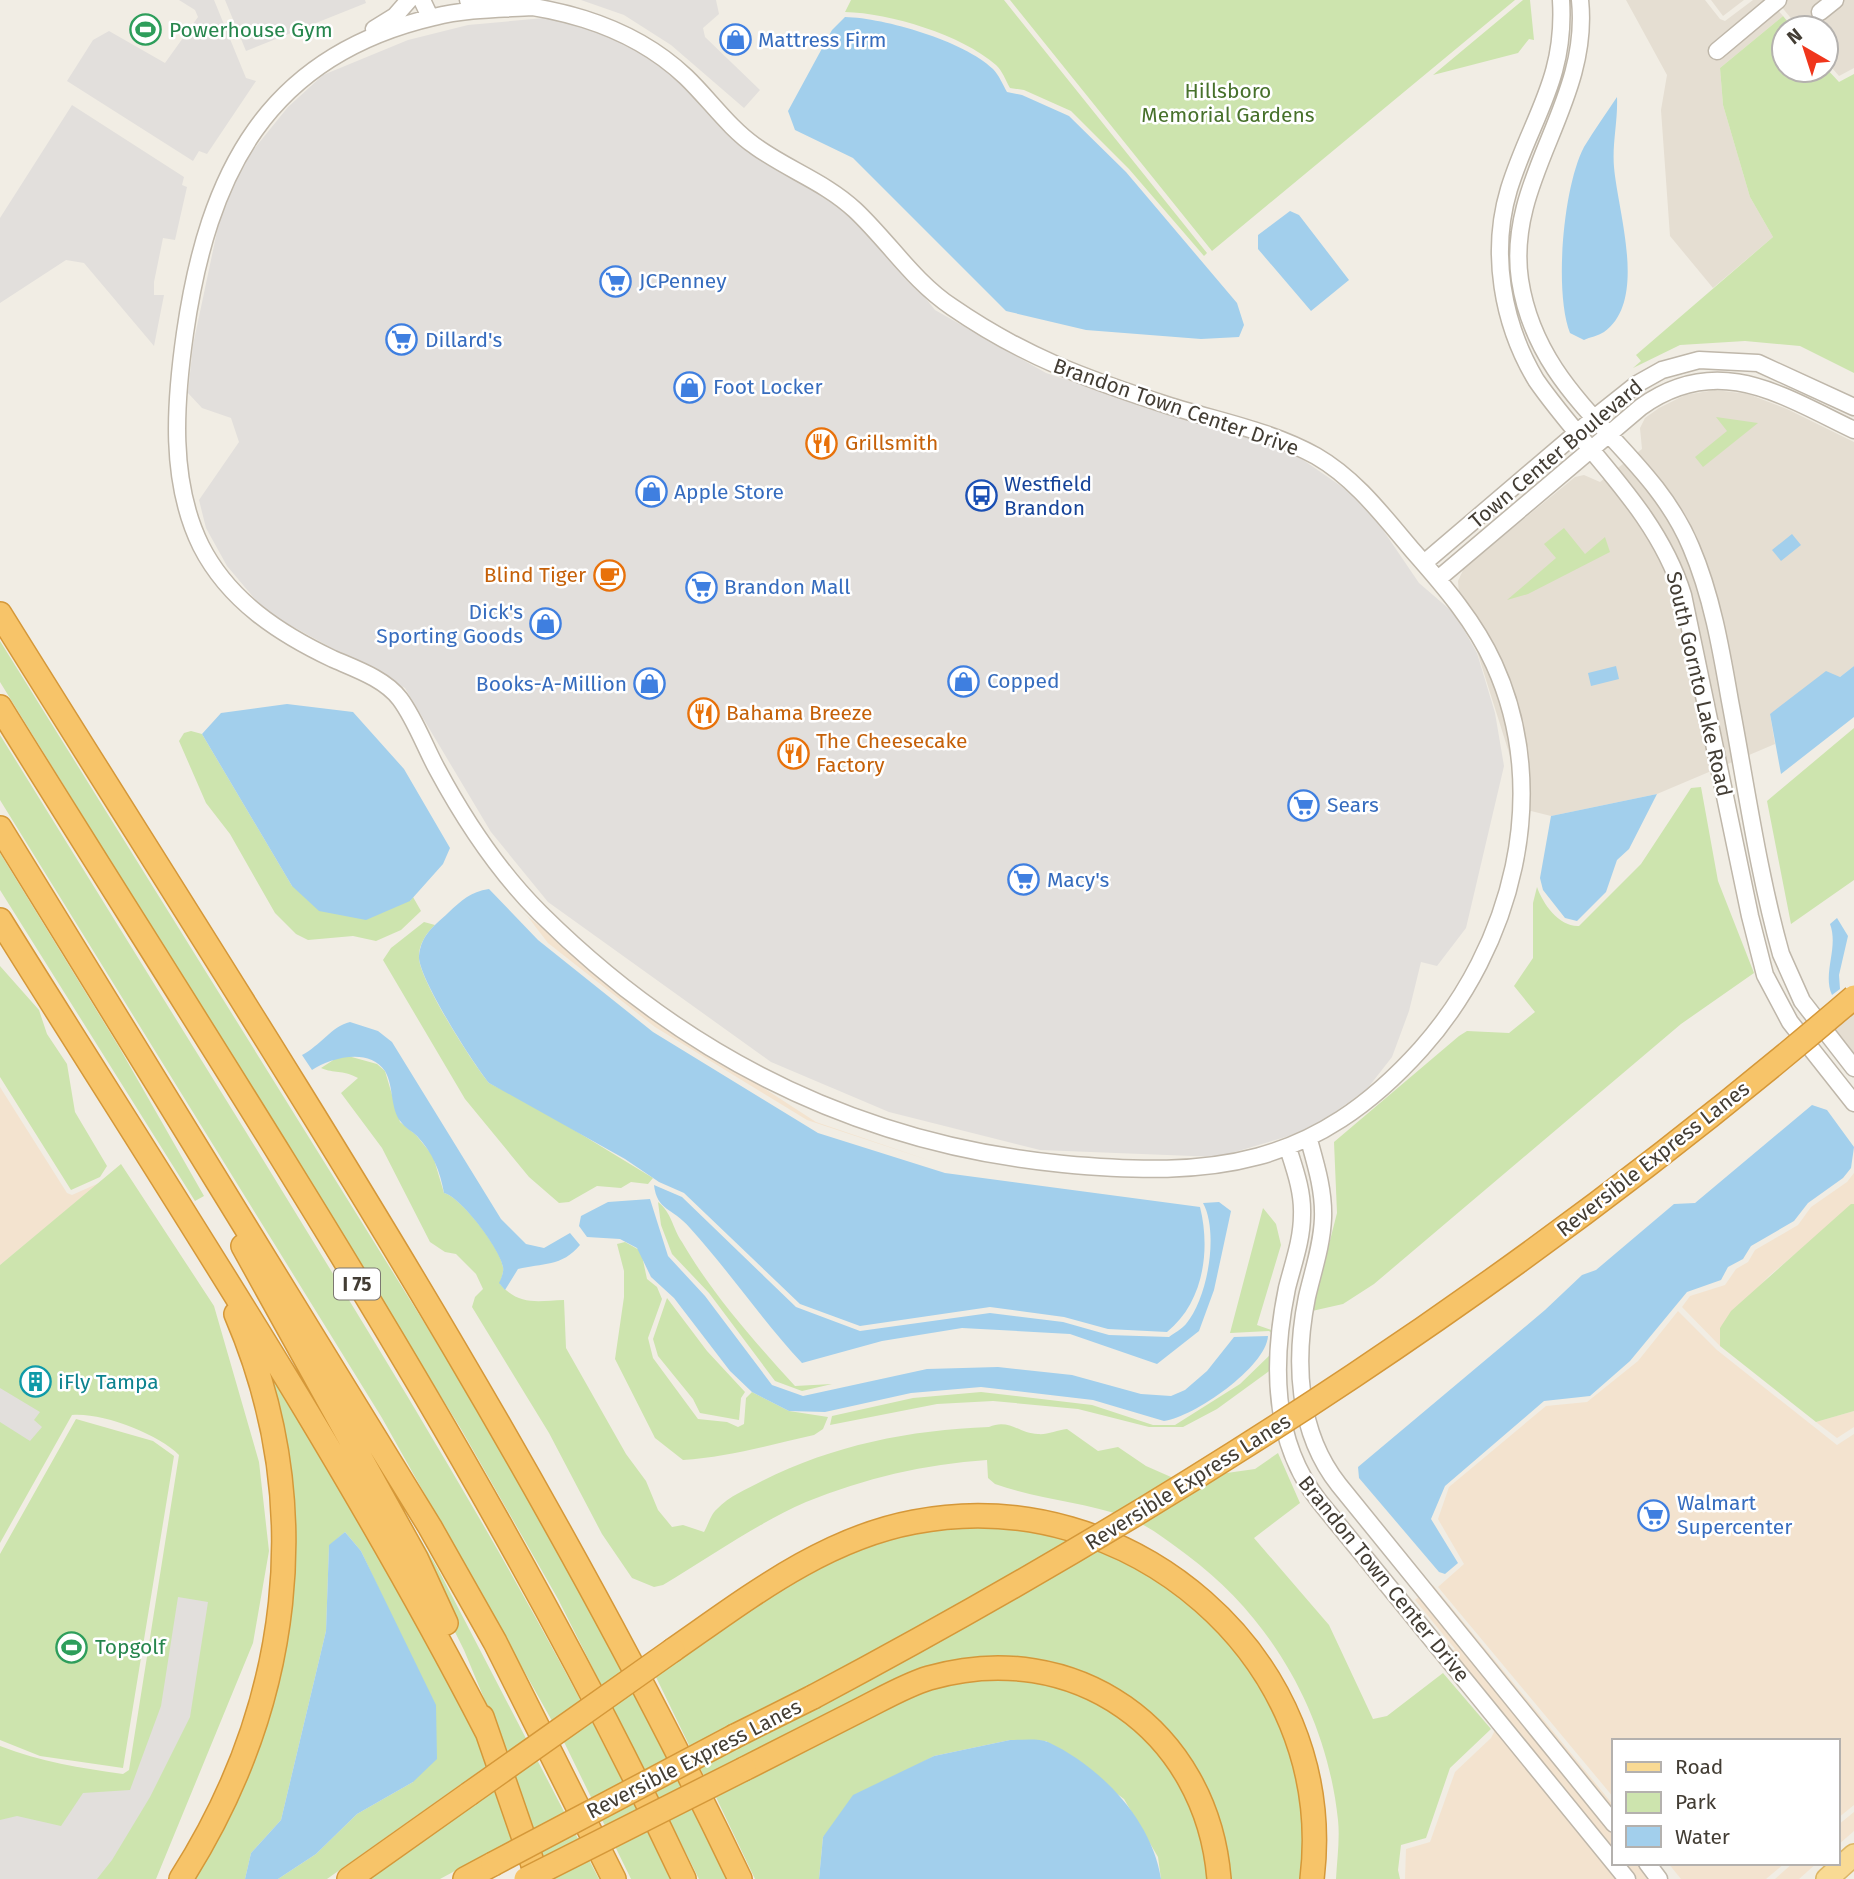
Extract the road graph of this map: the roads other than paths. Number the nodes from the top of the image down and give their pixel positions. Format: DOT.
graph roads {
  1 [pos="409,0"];
  2 [pos="422,0"];
  3 [pos="467,0"];
  4 [pos="1562,0"];
  5 [pos="1580,0"];
  6 [pos="1778,0"];
  7 [pos="1835,0"];
  8 [pos="445,7"];
  9 [pos="532,7"];
  10 [pos="1820,12"];
  11 [pos="430,17"];
  12 [pos="359,41"];
  13 [pos="1717,51"];
  14 [pos="1854,407"];
  15 [pos="1593,419"];
  16 [pos="1854,430"];
  17 [pos="1577,434"];
  18 [pos="1608,436"];
  19 [pos="1591,451"];
  20 [pos="1424,563"];
  21 [pos="1438,579"];
  22 [pos="0,614"];
  23 [pos="0,707"];
  24 [pos="0,828"];
  25 [pos="0,920"];
  26 [pos="1854,997"];
  27 [pos="1854,1068"];
  28 [pos="1854,1103"];
  29 [pos="1309,1140"];
  30 [pos="1288,1148"];
  31 [pos="203,1155"];
  32 [pos="1302,1222"];
  33 [pos="1322,1224"];
  34 [pos="210,1257"];
  35 [pos="487,1732"];
  36 [pos="469,1794"];
  37 [pos="1612,1822"];
  38 [pos="1854,1855"];
  39 [pos="1612,1861"];
  40 [pos="1616,1865"];
  41 [pos="1649,1865"];
  42 [pos="181,1879"];
  43 [pos="349,1879"];
  44 [pos="364,1879"];
  45 [pos="465,1879"];
  46 [pos="526,1879"];
  47 [pos="538,1879"];
  48 [pos="614,1879"];
  49 [pos="684,1879"];
  50 [pos="740,1879"];
  51 [pos="1219,1879"];
  52 [pos="1312,1879"];
  53 [pos="1627,1879"];
  54 [pos="1660,1879"];
  55 [pos="1827,1879"];
  1 -- 12 [label="street, Brandon Town Center Drive"];
  2 -- 11 [label="street"];
  3 -- 9 [label="street, Brandon Town Center Drive"];
  4 -- 17 [label="street, South Gornto Lake Road"];
  5 -- 15 [label="street, South Gornto Lake Road"];
  6 -- 13 [label="street"];
  7 -- 10 [label="street"];
  8 -- 9 [label="street, Brandon Town Center Drive"];
  8 -- 11 [label="street, Brandon Town Center Drive"];
  9 -- 20 [label="street, Brandon Town Center Drive"];
  11 -- 12 [label="street, Brandon Town Center Drive"];
  12 -- 30 [label="street, Brandon Town Center Drive"];
  14 -- 15 [label="street, Town Center Boulevard"];
  15 -- 17 [label="street, Town Center Boulevard"];
  15 -- 18 [label="street, South Gornto Lake Road"];
  16 -- 18 [label="street, Town Center Boulevard"];
  17 -- 19 [label="street, South Gornto Lake Road"];
  17 -- 20 [label="street, Town Center Boulevard"];
  18 -- 19 [label="street, Town Center Boulevard"];
  18 -- 27 [label="street, South Gornto Lake Road"];
  19 -- 21 [label="street, Town Center Boulevard"];
  19 -- 28 [label="street, South Gornto Lake Road"];
  20 -- 21 [label="street, Brandon Town Center Drive"];
  21 -- 29 [label="street, Brandon Town Center Drive"];
  22 -- 50 [label="highway"];
  23 -- 49 [label="highway, I 75"];
  24 -- 31 [label="highway"];
  25 -- 34 [label="highway"];
  26 -- 45 [label="highway, Reversible Express Lanes, bridge"];
  29 -- 30 [label="street, Brandon Town Center Drive"];
  29 -- 33 [label="street, Brandon Town Center Drive"];
  30 -- 32 [label="street, Brandon Town Center Drive"];
  31 -- 35 [label="highway"];
  31 -- 48 [label="highway"];
  32 -- 33 [label="street"];
  32 -- 39 [label="street, Brandon Town Center Drive"];
  33 -- 37 [label="street, Brandon Town Center Drive"];
  34 -- 35 [label="highway"];
  34 -- 42 [label="highway"];
  35 -- 47 [label="highway"];
  36 -- 43 [label="highway"];
  36 -- 44 [label="highway"];
  36 -- 52 [label="highway, bridge"];
  38 -- 55 [label="main road"];
  40 -- 53 [label="street, Brandon Town Center Drive"];
  41 -- 54 [label="street"];
  46 -- 51 [label="highway, bridge"];
}
